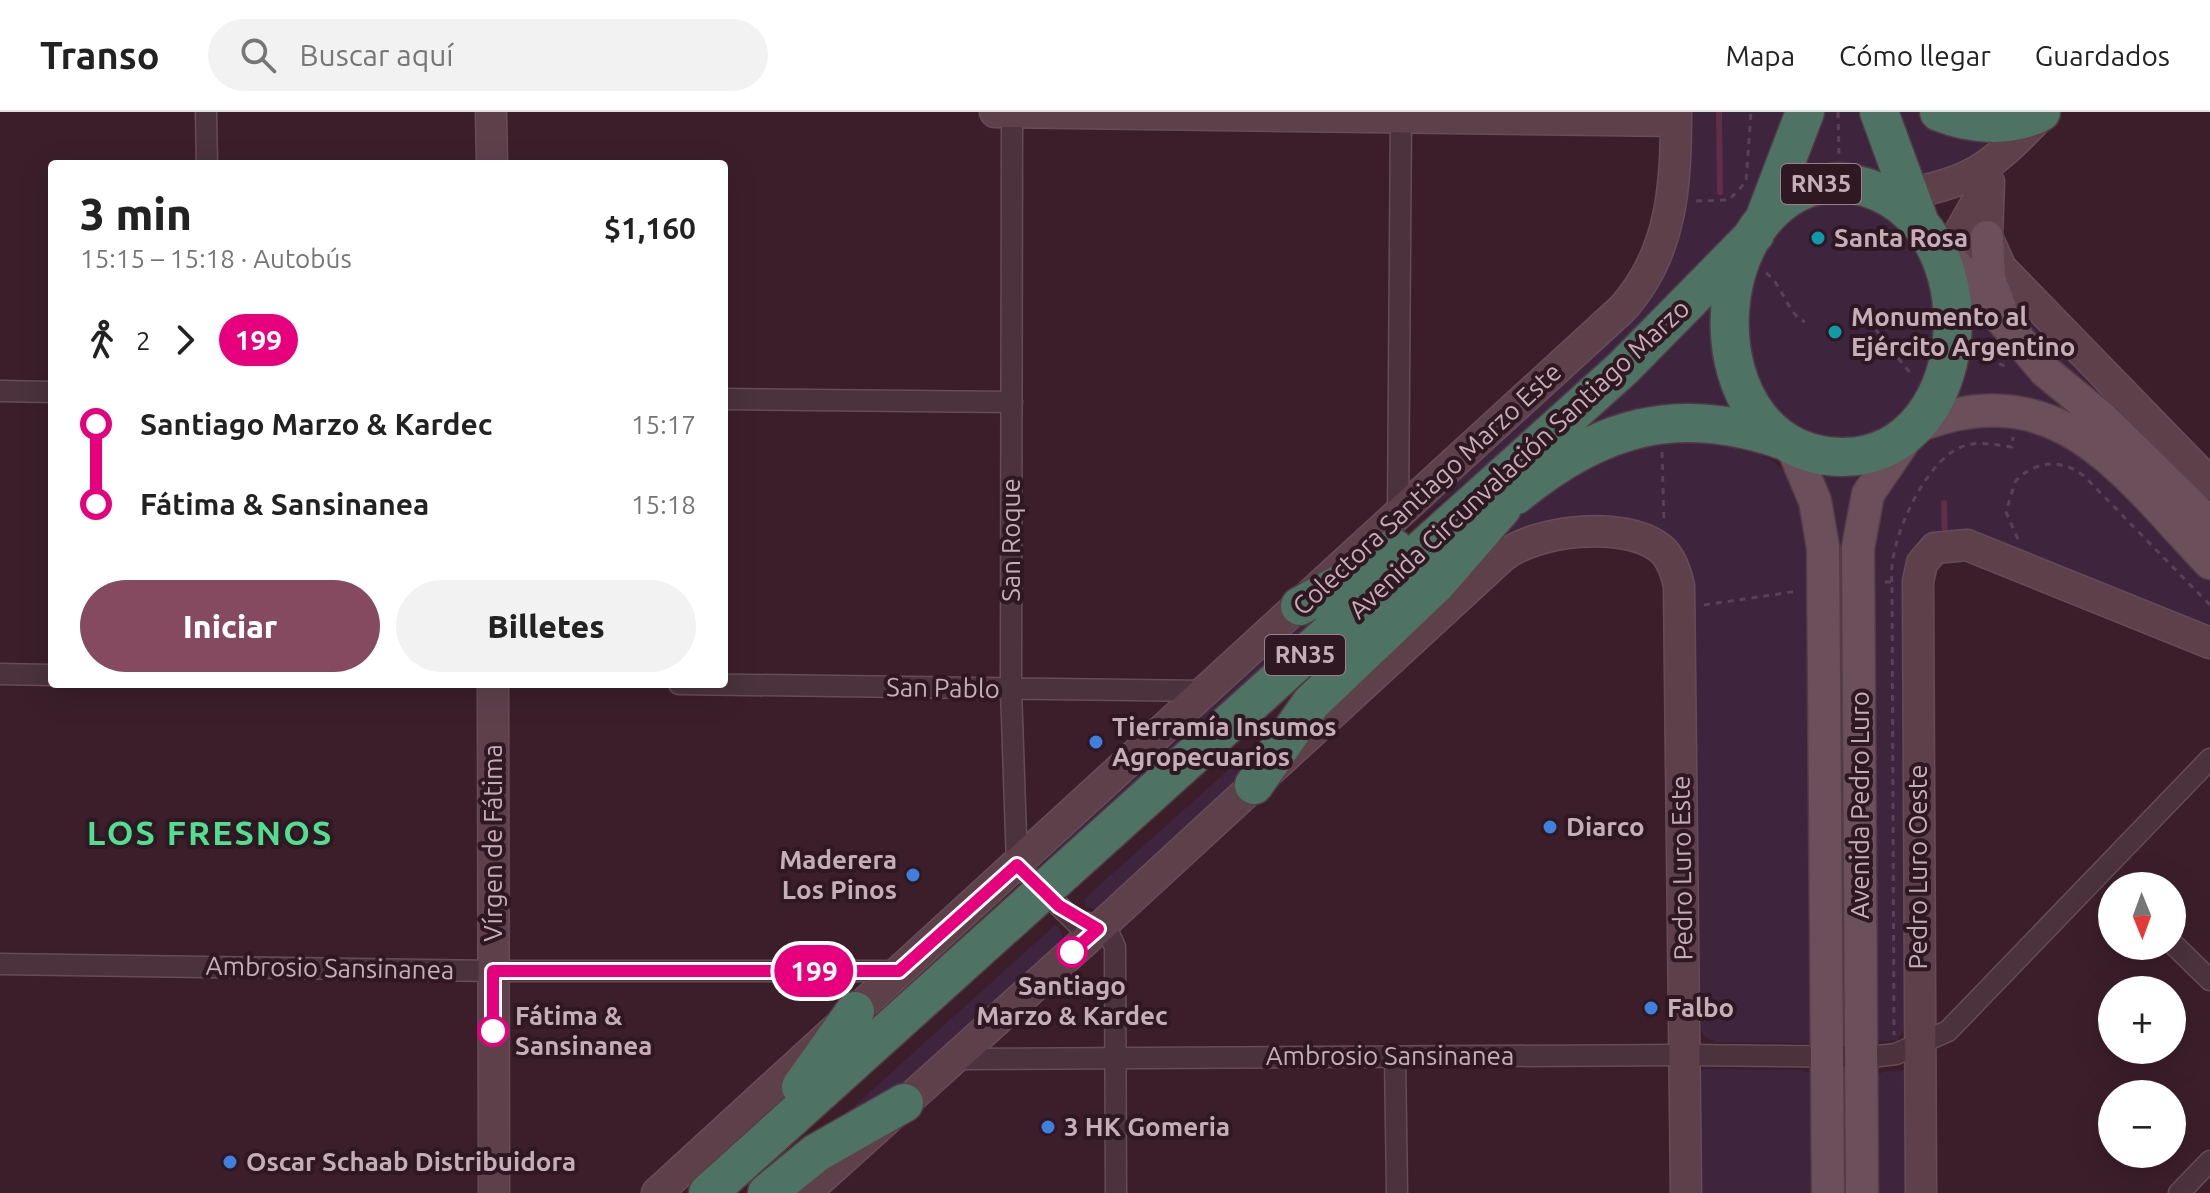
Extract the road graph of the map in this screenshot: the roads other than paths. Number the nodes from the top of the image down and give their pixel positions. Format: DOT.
graph roads {
  1 [pos="206,112"];
  2 [pos="491,112"];
  3 [pos="995,112"];
  4 [pos="1012,112"];
  5 [pos="1805,112"];
  6 [pos="1879,112"];
  7 [pos="1939,112"];
  8 [pos="2043,112"];
  9 [pos="1092,113"];
  10 [pos="1401,115"];
  11 [pos="1676,117"];
  12 [pos="2013,144"];
  13 [pos="207,160"];
  14 [pos="492,160"];
  15 [pos="1989,182"];
  16 [pos="1925,232"];
  17 [pos="1987,237"];
  18 [pos="1761,241"];
  19 [pos="2012,333"];
  20 [pos="0,391"];
  21 [pos="48,392"];
  22 [pos="728,399"];
  23 [pos="1012,402"];
  24 [pos="1566,420"];
  25 [pos="1913,430"];
  26 [pos="1787,443"];
  27 [pos="2205,506"];
  28 [pos="1502,508"];
  29 [pos="1398,516"];
  30 [pos="2210,563"];
  31 [pos="1300,606"];
  32 [pos="2210,643"];
  33 [pos="0,674"];
  34 [pos="48,675"];
  35 [pos="728,685"];
  36 [pos="493,688"];
  37 [pos="1011,689"];
  38 [pos="1207,691"];
  39 [pos="2210,759"];
  40 [pos="1254,785"];
  41 [pos="2114,872"];
  42 [pos="1040,887"];
  43 [pos="2098,889"];
  44 [pos="1094,933"];
  45 [pos="2186,957"];
  46 [pos="0,964"];
  47 [pos="493,971"];
  48 [pos="899,971"];
  49 [pos="2210,980"];
  50 [pos="855,1011"];
  51 [pos="1906,1044"];
  52 [pos="1685,1055"];
  53 [pos="1395,1056"];
  54 [pos="1827,1057"];
  55 [pos="1862,1057"];
  56 [pos="1115,1058"];
  57 [pos="953,1059"];
  58 [pos="904,1103"];
  59 [pos="2210,1161"];
  60 [pos="494,1193"];
  61 [pos="657,1193"];
  62 [pos="688,1193"];
  63 [pos="708,1193"];
  64 [pos="741,1193"];
  65 [pos="767,1193"];
  66 [pos="805,1193"];
  67 [pos="1116,1193"];
  68 [pos="1397,1193"];
  69 [pos="1686,1193"];
  70 [pos="1828,1193"];
  71 [pos="1862,1193"];
  72 [pos="1921,1193"];
  73 [pos="2179,1193"];
  1 -- 13 [label="street"];
  2 -- 14 [label="street"];
  3 -- 4 [label="street"];
  4 -- 9 [label="street"];
  4 -- 23 [label="street, San Roque"];
  5 -- 18 [label="highway, RN35"];
  6 -- 16 [label="highway, RN35"];
  7 -- 8 [label="highway"];
  8 -- 12 [label="street"];
  9 -- 10 [label="street"];
  10 -- 11 [label="street"];
  10 -- 29 [label="street"];
  11 -- 29 [label="street, Colectora Santiago Marzo Este"];
  12 -- 15 [label="street"];
  12 -- 16 [label="street"];
  15 -- 16 [label="street"];
  15 -- 17 [label="street"];
  16 -- 18 [label="highway, RN35"];
  16 -- 19 [label="main road"];
  16 -- 25 [label="highway, RN35"];
  17 -- 19 [label="main road"];
  17 -- 27 [label="street"];
  18 -- 24 [label="highway, Avenida Circunvalación Santiago Marzo / RN35"];
  18 -- 26 [label="highway, RN35"];
  19 -- 27 [label="main road"];
  20 -- 21 [label="street"];
  22 -- 23 [label="street"];
  23 -- 37 [label="street, San Roque"];
  24 -- 31 [label="highway"];
  24 -- 42 [label="highway, Avenida Circunvalación Santiago Marzo / RN35"];
  25 -- 26 [label="highway, RN35"];
  25 -- 30 [label="main road"];
  25 -- 55 [label="main road, Avenida Pedro Luro"];
  26 -- 28 [label="highway, Avenida Circunvalación Santiago Marzo / RN35"];
  26 -- 54 [label="main road, Avenida Pedro Luro"];
  28 -- 40 [label="highway"];
  28 -- 42 [label="highway, Avenida Circunvalación Santiago Marzo / RN35"];
  29 -- 31 [label="street, Colectora Santiago Marzo Este"];
  31 -- 38 [label="street, Colectora Santiago Marzo Este"];
  32 -- 51 [label="street, Pedro Luro Oeste"];
  33 -- 34 [label="street"];
  35 -- 37 [label="street, San Pablo"];
  36 -- 47 [label="street, Vírgen de Fátima"];
  37 -- 38 [label="street, San Pablo"];
  37 -- 42 [label="street, San Roque"];
  38 -- 42 [label="street, Colectora Santiago Marzo Este"];
  39 -- 41 [label="street, Ambrosio Sansinanea"];
  40 -- 44 [label="street"];
  40 -- 52 [label="street, Pedro Luro Este"];
  42 -- 44 [label="street"];
  42 -- 48 [label="street, Colectora Santiago Marzo Este"];
  42 -- 63 [label="highway, Avenida Circunvalación Santiago Marzo / RN35"];
  42 -- 64 [label="highway, Avenida Circunvalación Santiago Marzo / RN35"];
  43 -- 51 [label="street, Ambrosio Sansinanea"];
  44 -- 56 [label="street"];
  44 -- 57 [label="street"];
  45 -- 49 [label="street"];
  46 -- 47 [label="street, Ambrosio Sansinanea"];
  47 -- 48 [label="street, Ambrosio Sansinanea"];
  47 -- 60 [label="street, Vírgen de Fátima"];
  48 -- 50 [label="street, Colectora Santiago Marzo Este"];
  50 -- 61 [label="street, Colectora Santiago Marzo Este"];
  50 -- 62 [label="highway"];
  51 -- 55 [label="street, Ambrosio Sansinanea"];
  51 -- 72 [label="street, Pedro Luro Oeste"];
  52 -- 53 [label="street, Ambrosio Sansinanea"];
  52 -- 54 [label="street, Ambrosio Sansinanea"];
  52 -- 69 [label="street, Pedro Luro Este"];
  53 -- 56 [label="street, Ambrosio Sansinanea"];
  53 -- 68 [label="street"];
  54 -- 55 [label="street, Ambrosio Sansinanea"];
  54 -- 70 [label="main road, Avenida Pedro Luro"];
  55 -- 71 [label="main road, Avenida Pedro Luro"];
  56 -- 57 [label="street, Ambrosio Sansinanea"];
  56 -- 67 [label="street"];
  57 -- 58 [label="street"];
  58 -- 65 [label="highway"];
  58 -- 66 [label="street"];
  59 -- 73 [label="street"];
}
